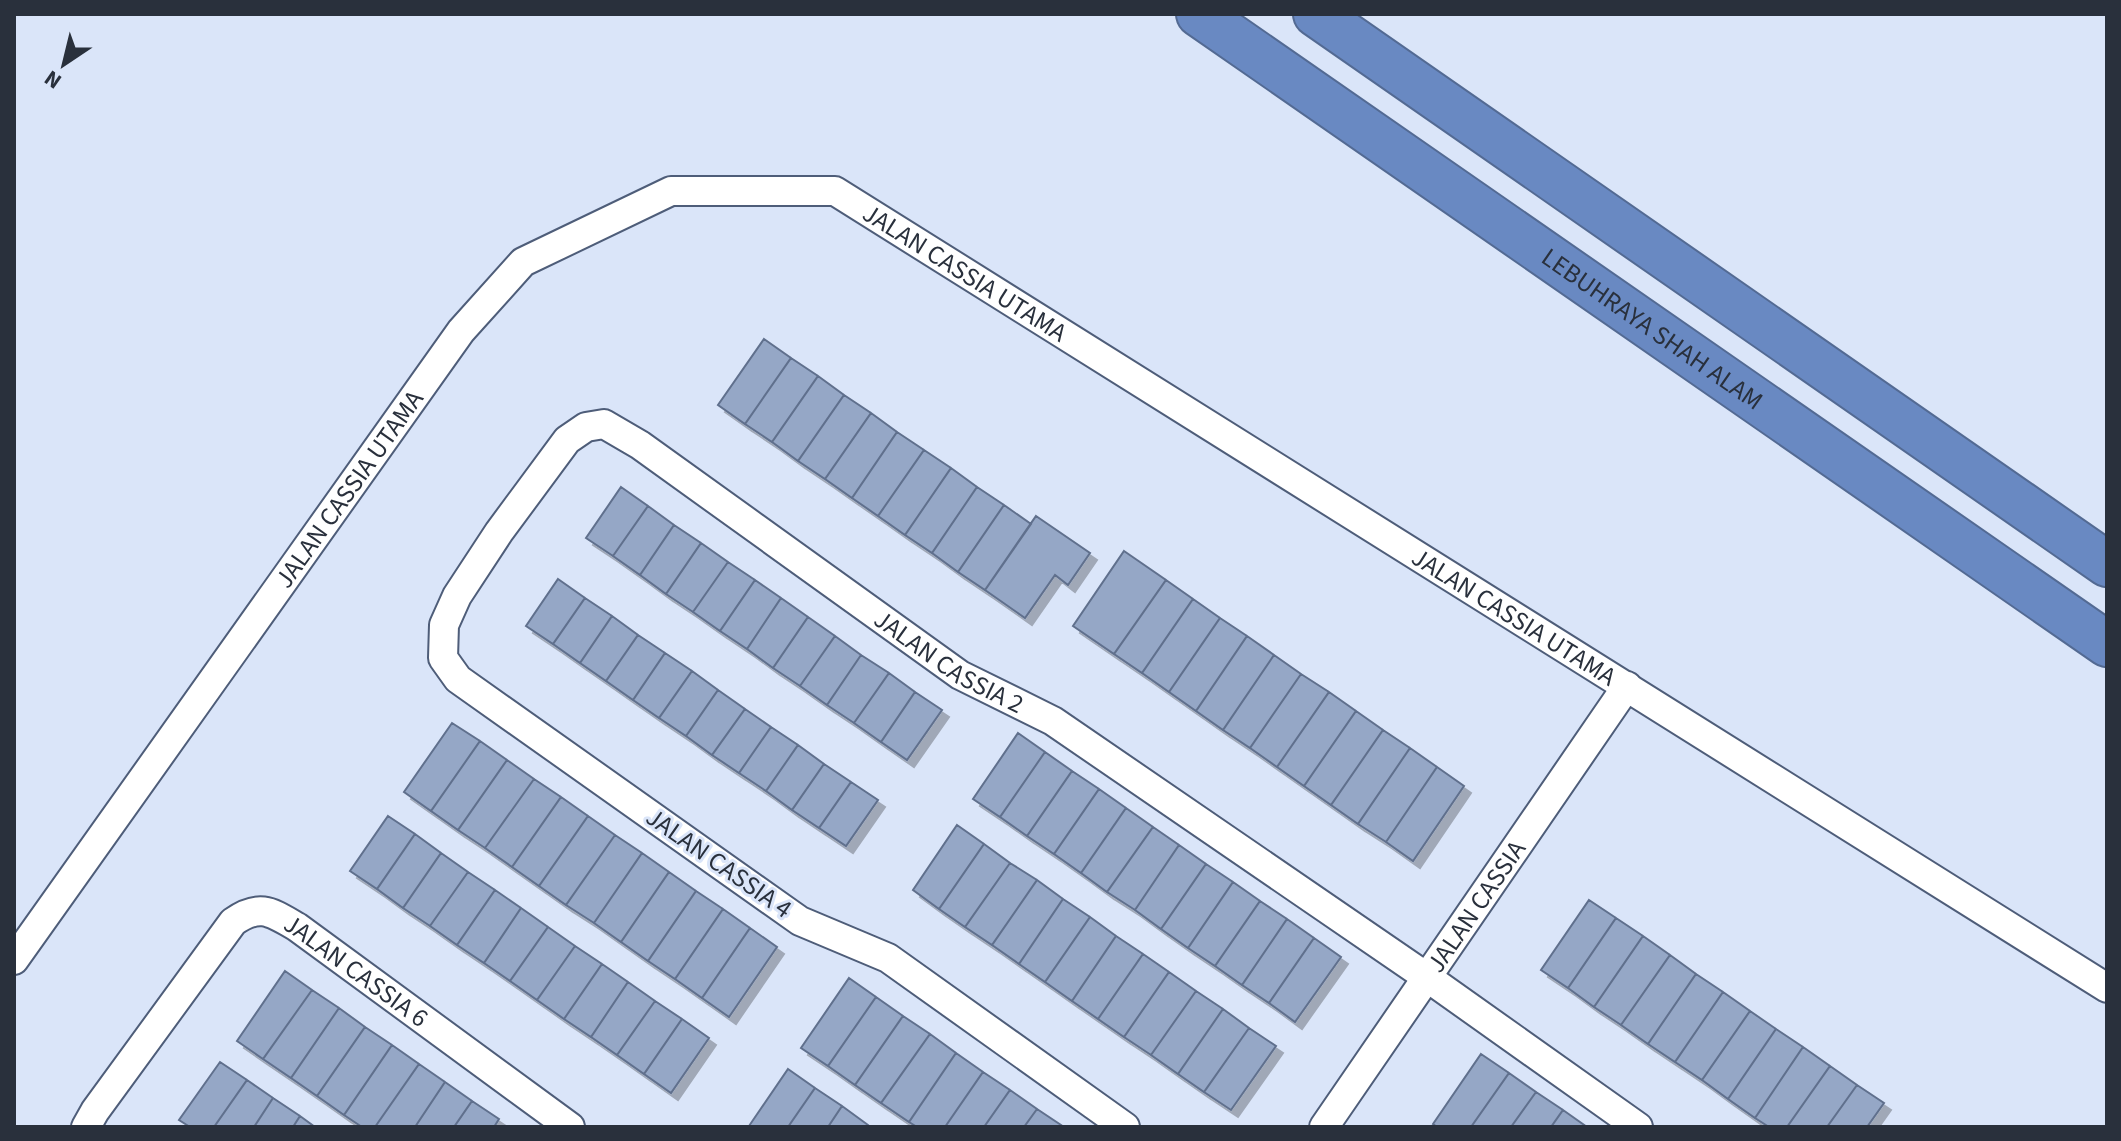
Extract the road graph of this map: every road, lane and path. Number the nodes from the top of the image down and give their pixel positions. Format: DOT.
graph roads {
  1 [pos="1199,14"];
  2 [pos="1316,14"];
  3 [pos="499,532"];
  4 [pos="2107,564"];
  5 [pos="2107,644"];
  6 [pos="1627,686"];
  7 [pos="14,960"];
  8 [pos="1428,978"];
  9 [pos="2107,988"];
  10 [pos="86,1127"];
  11 [pos="570,1127"];
  12 [pos="1125,1127"];
  13 [pos="1324,1127"];
  14 [pos="1638,1127"];
  1 -- 5 [label="highway, LEBUHRAYA SHAH ALAM"];
  2 -- 4 [label="highway"];
  3 -- 8 [label="street, JALAN CASSIA 2"];
  3 -- 12 [label="street, JALAN CASSIA 4"];
  6 -- 7 [label="street, JALAN CASSIA UTAMA"];
  6 -- 8 [label="street, JALAN CASSIA"];
  6 -- 9 [label="street, JALAN CASSIA UTAMA"];
  8 -- 13 [label="street, JALAN CASSIA"];
  8 -- 14 [label="street"];
  10 -- 11 [label="street, JALAN CASSIA 6"];
}
